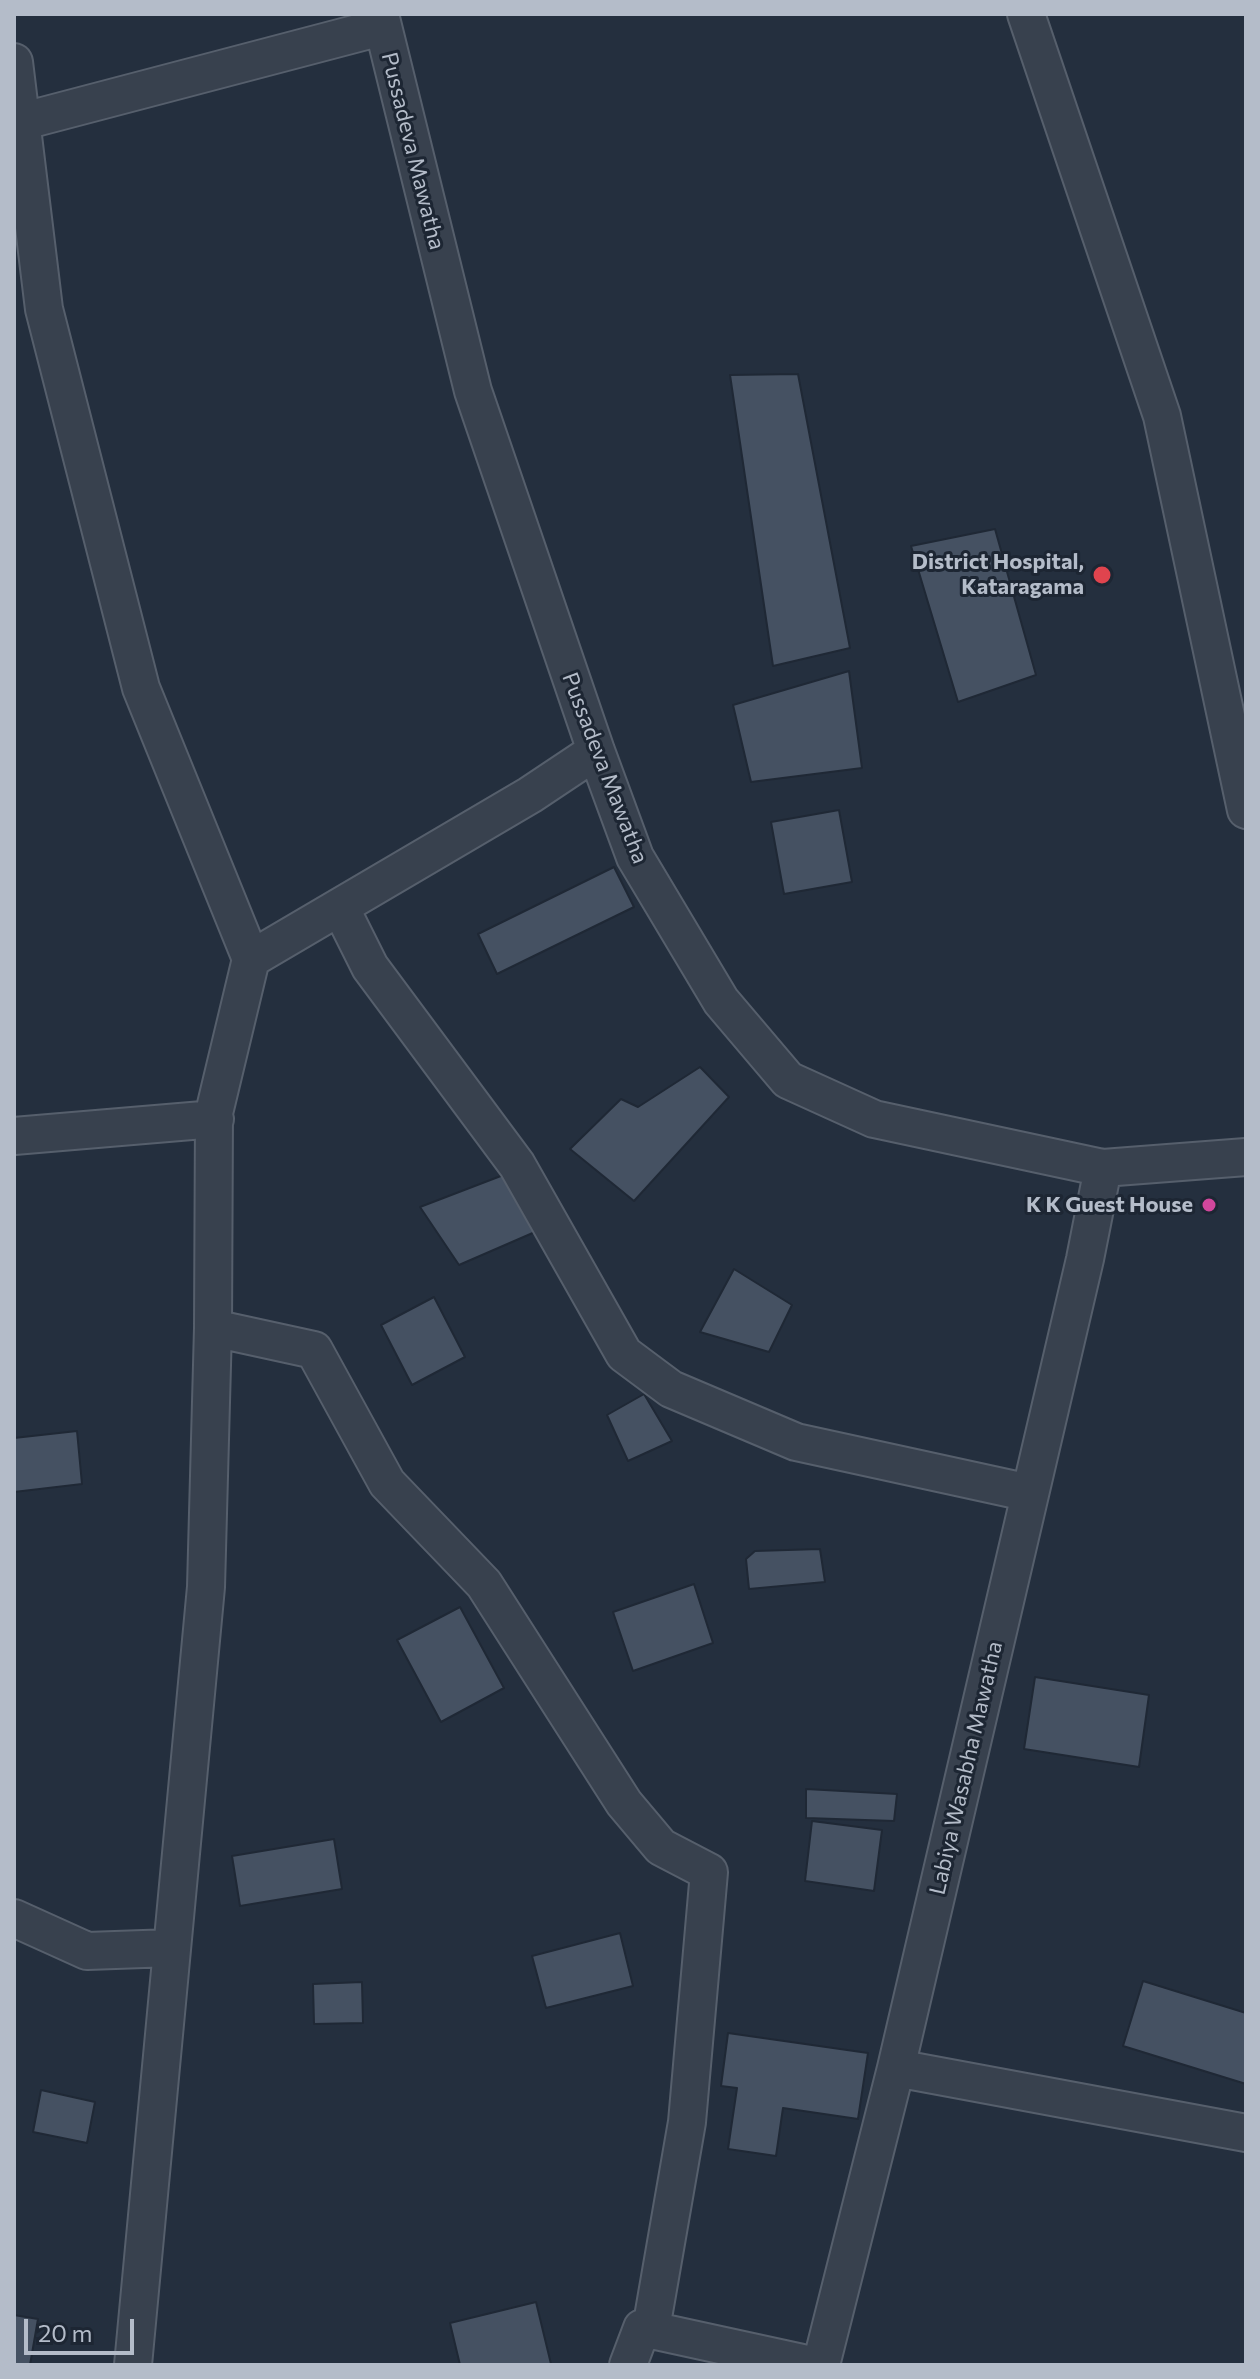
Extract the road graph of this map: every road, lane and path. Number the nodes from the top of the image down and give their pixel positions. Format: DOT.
graph roads {
  1 [pos="1026,14"];
  2 [pos="380,20"];
  3 [pos="14,62"];
  4 [pos="20,122"];
  5 [pos="596,751"];
  6 [pos="1246,810"];
  7 [pos="340,907"];
  8 [pos="251,959"];
  9 [pos="215,1119"];
  10 [pos="14,1136"];
  11 [pos="1246,1157"];
  12 [pos="1103,1168"];
  13 [pos="213,1328"];
  14 [pos="1030,1493"];
  15 [pos="14,1918"];
  16 [pos="172,1948"];
  17 [pos="896,2068"];
  18 [pos="1246,2133"];
  19 [pos="646,2328"];
  20 [pos="133,2365"];
  21 [pos="628,2365"];
  22 [pos="812,2365"];
  23 [pos="821,2365"];
  1 -- 6 [label="street"];
  2 -- 4 [label="street"];
  2 -- 5 [label="street, Pussadeva Mawatha"];
  3 -- 4 [label="street"];
  4 -- 8 [label="street"];
  5 -- 7 [label="street"];
  5 -- 12 [label="street, Pussadeva Mawatha"];
  7 -- 8 [label="street"];
  7 -- 14 [label="street"];
  8 -- 9 [label="street"];
  9 -- 10 [label="street"];
  9 -- 13 [label="street"];
  11 -- 12 [label="street, Pussadeva Mawatha"];
  12 -- 14 [label="street, Labiya Wasabha Mawatha"];
  13 -- 16 [label="street"];
  13 -- 19 [label="street"];
  14 -- 17 [label="street, Labiya Wasabha Mawatha"];
  15 -- 16 [label="street"];
  16 -- 20 [label="street"];
  17 -- 18 [label="street"];
  17 -- 23 [label="street, Labiya Wasabha Mawatha"];
  19 -- 21 [label="street"];
  19 -- 22 [label="street"];
}
